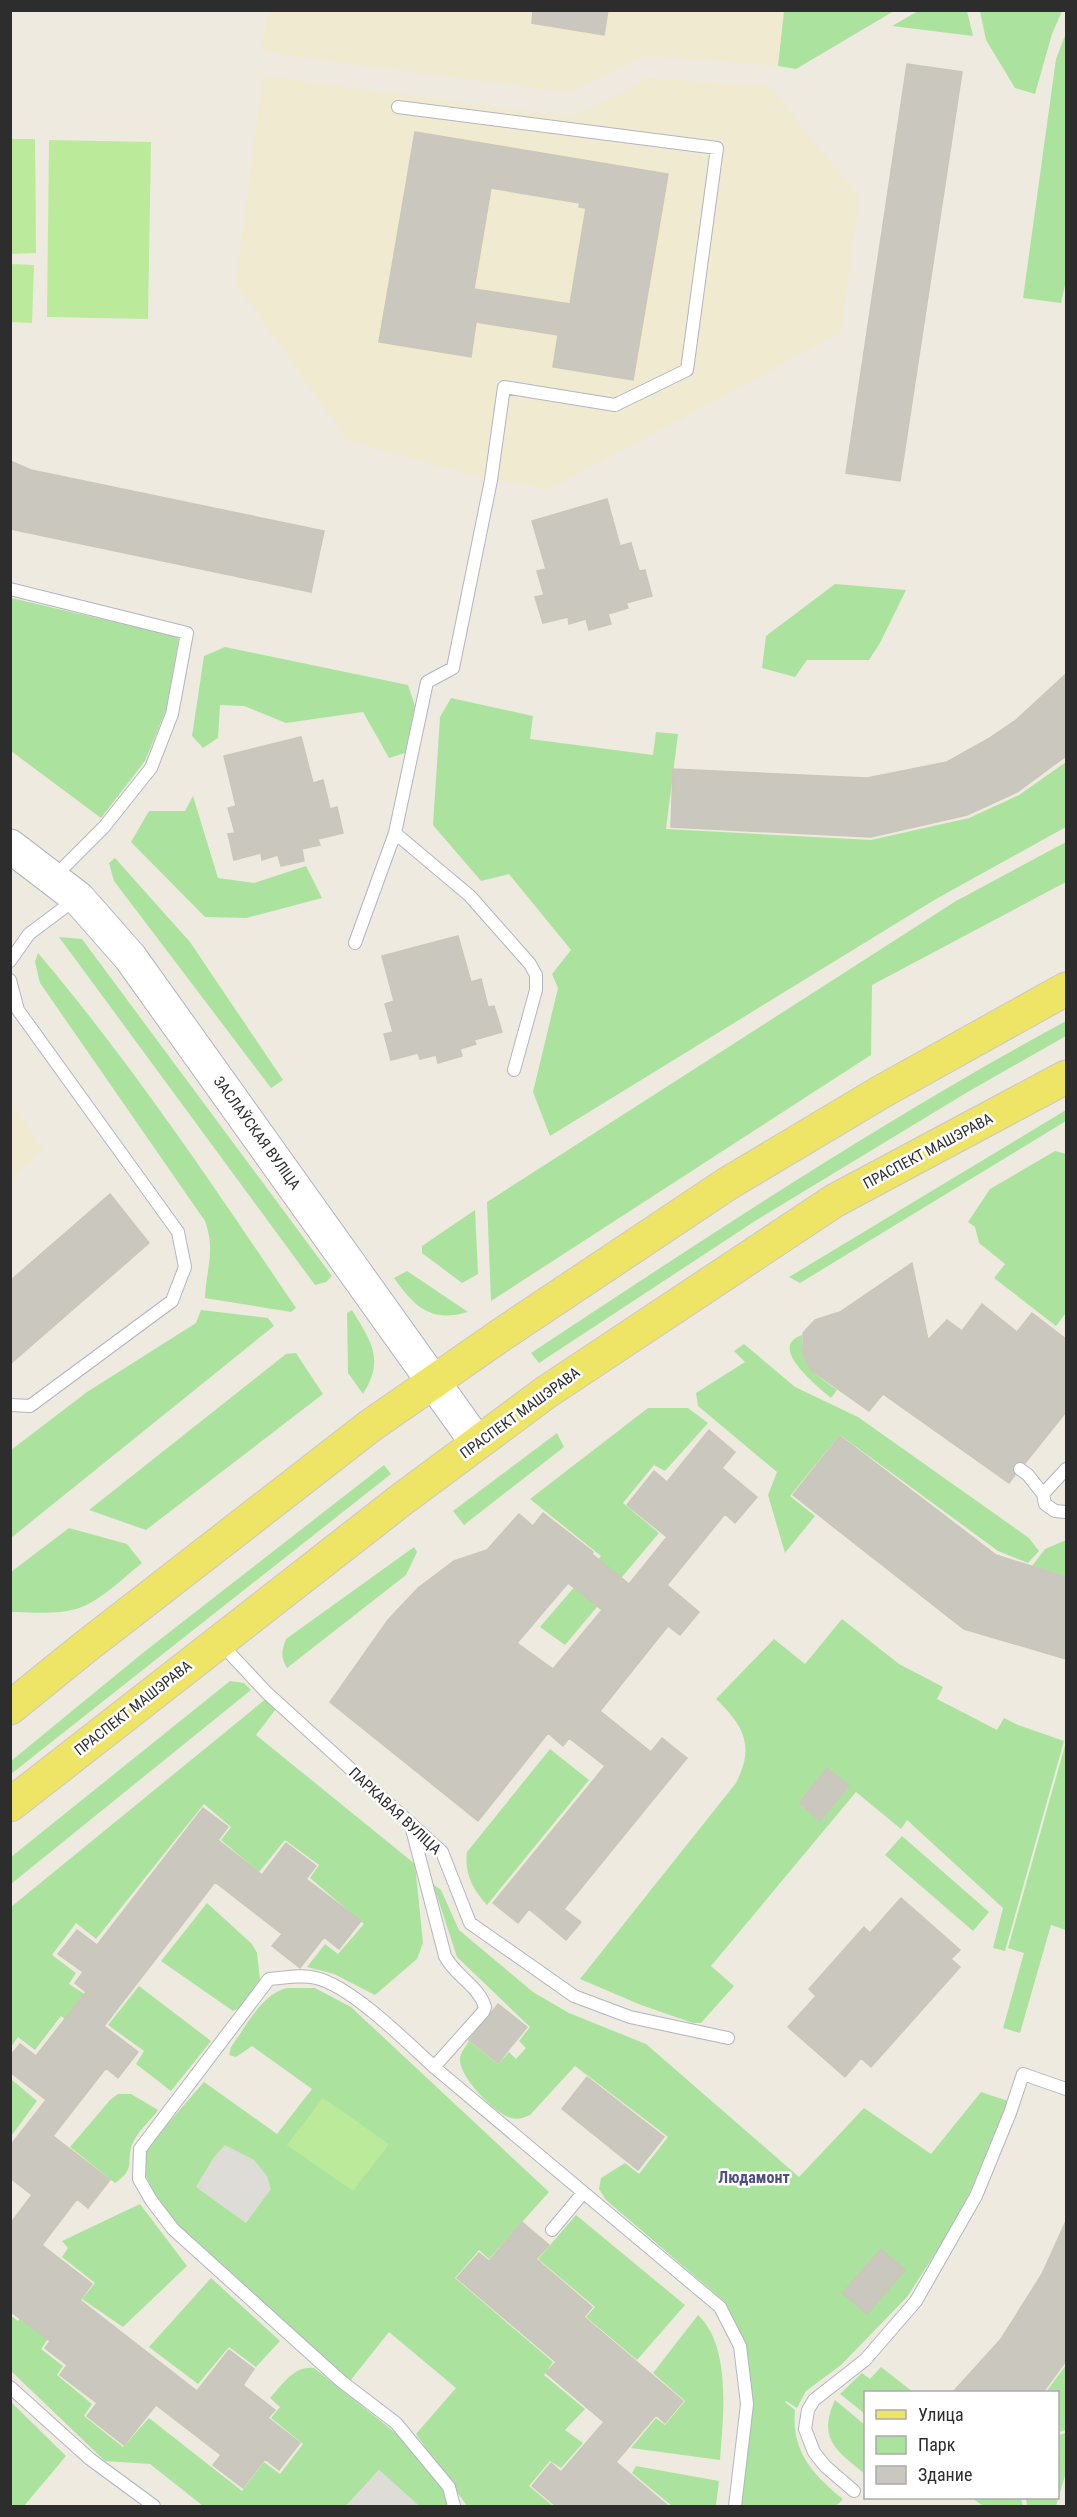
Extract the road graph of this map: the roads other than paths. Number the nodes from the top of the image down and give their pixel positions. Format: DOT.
graph roads {
  1 [pos="398,107"];
  2 [pos="10,589"];
  3 [pos="395,833"];
  4 [pos="10,846"];
  5 [pos="65,888"];
  6 [pos="355,943"];
  7 [pos="10,961"];
  8 [pos="10,980"];
  9 [pos="1066,989"];
  10 [pos="514,1070"];
  11 [pos="1066,1077"];
  12 [pos="434,1383"];
  13 [pos="10,1405"];
  14 [pos="477,1443"];
  15 [pos="1020,1469"];
  16 [pos="1066,1469"];
  17 [pos="1043,1494"];
  18 [pos="1061,1511"];
  19 [pos="218,1641"];
  20 [pos="10,1708"];
  21 [pos="10,1805"];
  22 [pos="411,1825"];
  23 [pos="728,2038"];
  24 [pos="435,2067"];
  25 [pos="1066,2089"];
  26 [pos="583,2193"];
  27 [pos="552,2230"];
  28 [pos="10,2387"];
  29 [pos="854,2491"];
  30 [pos="154,2506"];
  31 [pos="454,2506"];
  32 [pos="735,2506"];
  1 -- 3 [label="lane"];
  2 -- 5 [label="lane"];
  3 -- 6 [label="lane"];
  3 -- 10 [label="lane"];
  4 -- 5 [label="main road, ЗАСЛАЎСКАЯ ВУЛІЦА"];
  5 -- 7 [label="lane"];
  5 -- 12 [label="main road, ЗАСЛАЎСКАЯ ВУЛІЦА"];
  8 -- 13 [label="lane"];
  9 -- 12 [label="main road"];
  11 -- 14 [label="main road, ПРАСПЕКТ МАШЭРАВА"];
  12 -- 14 [label="main road, ЗАСЛАЎСКАЯ ВУЛІЦА"];
  12 -- 20 [label="main road"];
  14 -- 19 [label="main road, ПРАСПЕКТ МАШЭРАВА"];
  15 -- 17 [label="lane"];
  16 -- 17 [label="lane"];
  17 -- 18 [label="lane"];
  19 -- 21 [label="main road, ПРАСПЕКТ МАШЭРАВА"];
  19 -- 22 [label="lane, ПАРКАВАЯ ВУЛІЦА"];
  22 -- 23 [label="lane, ПАРКАВАЯ ВУЛІЦА"];
  22 -- 24 [label="lane"];
  24 -- 26 [label="lane"];
  24 -- 31 [label="lane"];
  25 -- 29 [label="lane"];
  26 -- 27 [label="lane"];
  26 -- 32 [label="lane"];
  28 -- 30 [label="lane"];
}
